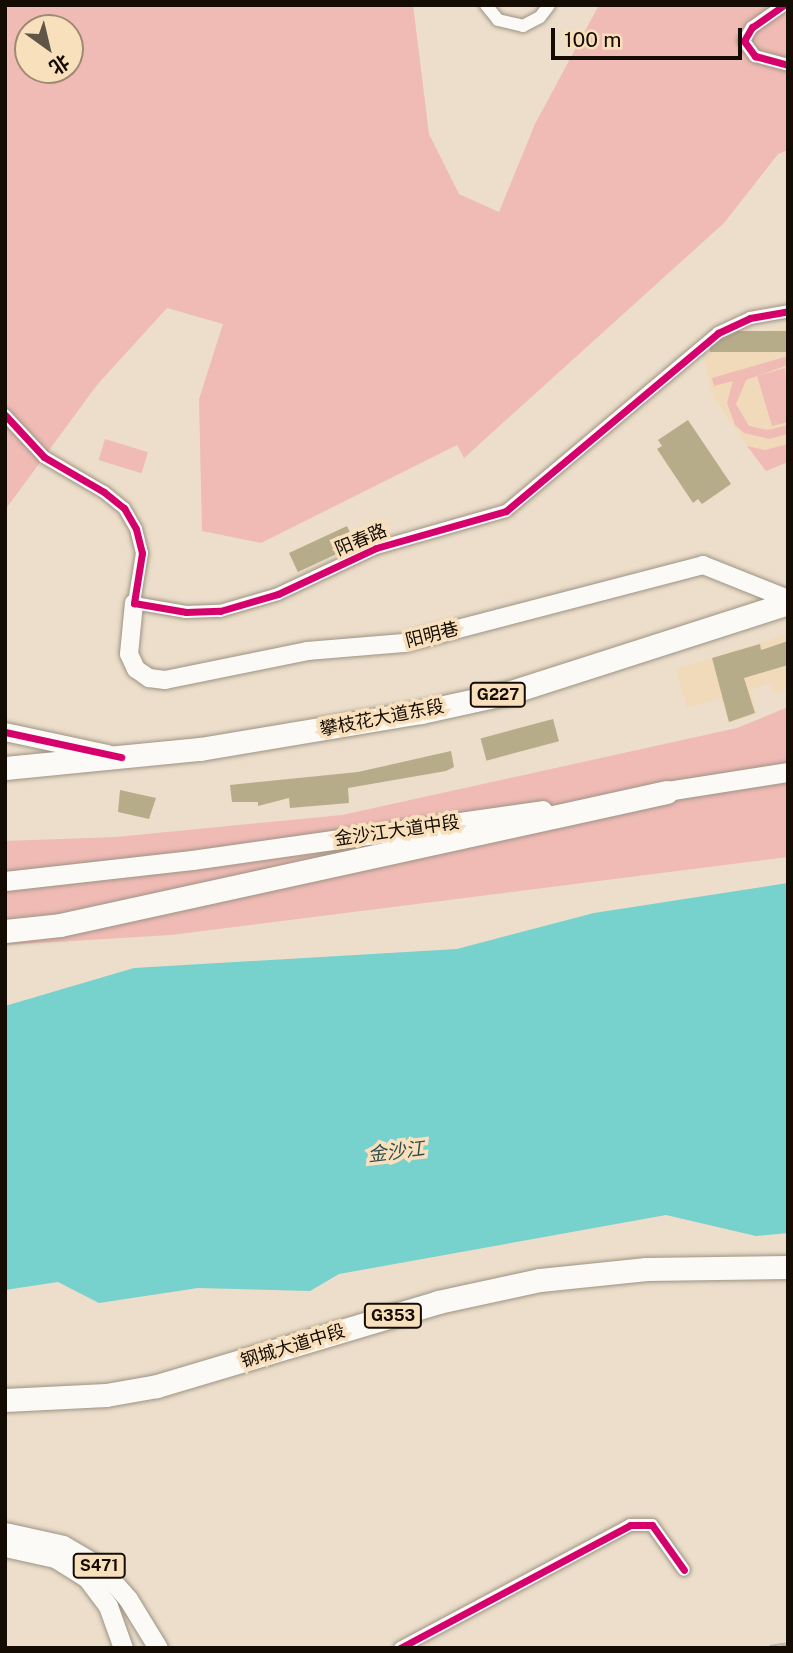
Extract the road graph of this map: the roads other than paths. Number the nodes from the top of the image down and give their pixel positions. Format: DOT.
graph roads {
  1 [pos="486,5"];
  2 [pos="549,5"];
  3 [pos="783,5"];
  4 [pos="788,65"];
  5 [pos="788,312"];
  6 [pos="5,415"];
  7 [pos="788,601"];
  8 [pos="134,603"];
  9 [pos="788,615"];
  10 [pos="5,732"];
  11 [pos="121,757"];
  12 [pos="14,771"];
  13 [pos="788,772"];
  14 [pos="667,792"];
  15 [pos="583,807"];
  16 [pos="5,881"];
  17 [pos="5,931"];
  18 [pos="788,1267"];
  19 [pos="5,1400"];
  20 [pos="5,1532"];
  21 [pos="5,1547"];
  22 [pos="684,1570"];
  23 [pos="123,1648"];
  24 [pos="158,1648"];
  25 [pos="400,1648"];
  1 -- 2 [label="street"];
  3 -- 4 [label="street"];
  5 -- 8 [label="street, 阳春路"];
  6 -- 8 [label="street"];
  7 -- 8 [label="street, 阳明巷"];
  7 -- 11 [label="highway, 攀枝花大道东段 / G227"];
  9 -- 12 [label="highway, 攀枝花大道东段 / G227"];
  10 -- 11 [label="street"];
  11 -- 12 [label="highway, 攀枝花大道东段 / G227"];
  13 -- 14 [label="main road"];
  14 -- 15 [label="highway"];
  15 -- 16 [label="main road, 金沙江大道中段"];
  15 -- 17 [label="highway"];
  18 -- 19 [label="highway, 钢城大道中段 / G353"];
  20 -- 24 [label="main road, S471"];
  21 -- 23 [label="main road, S471"];
  22 -- 25 [label="street"];
}
